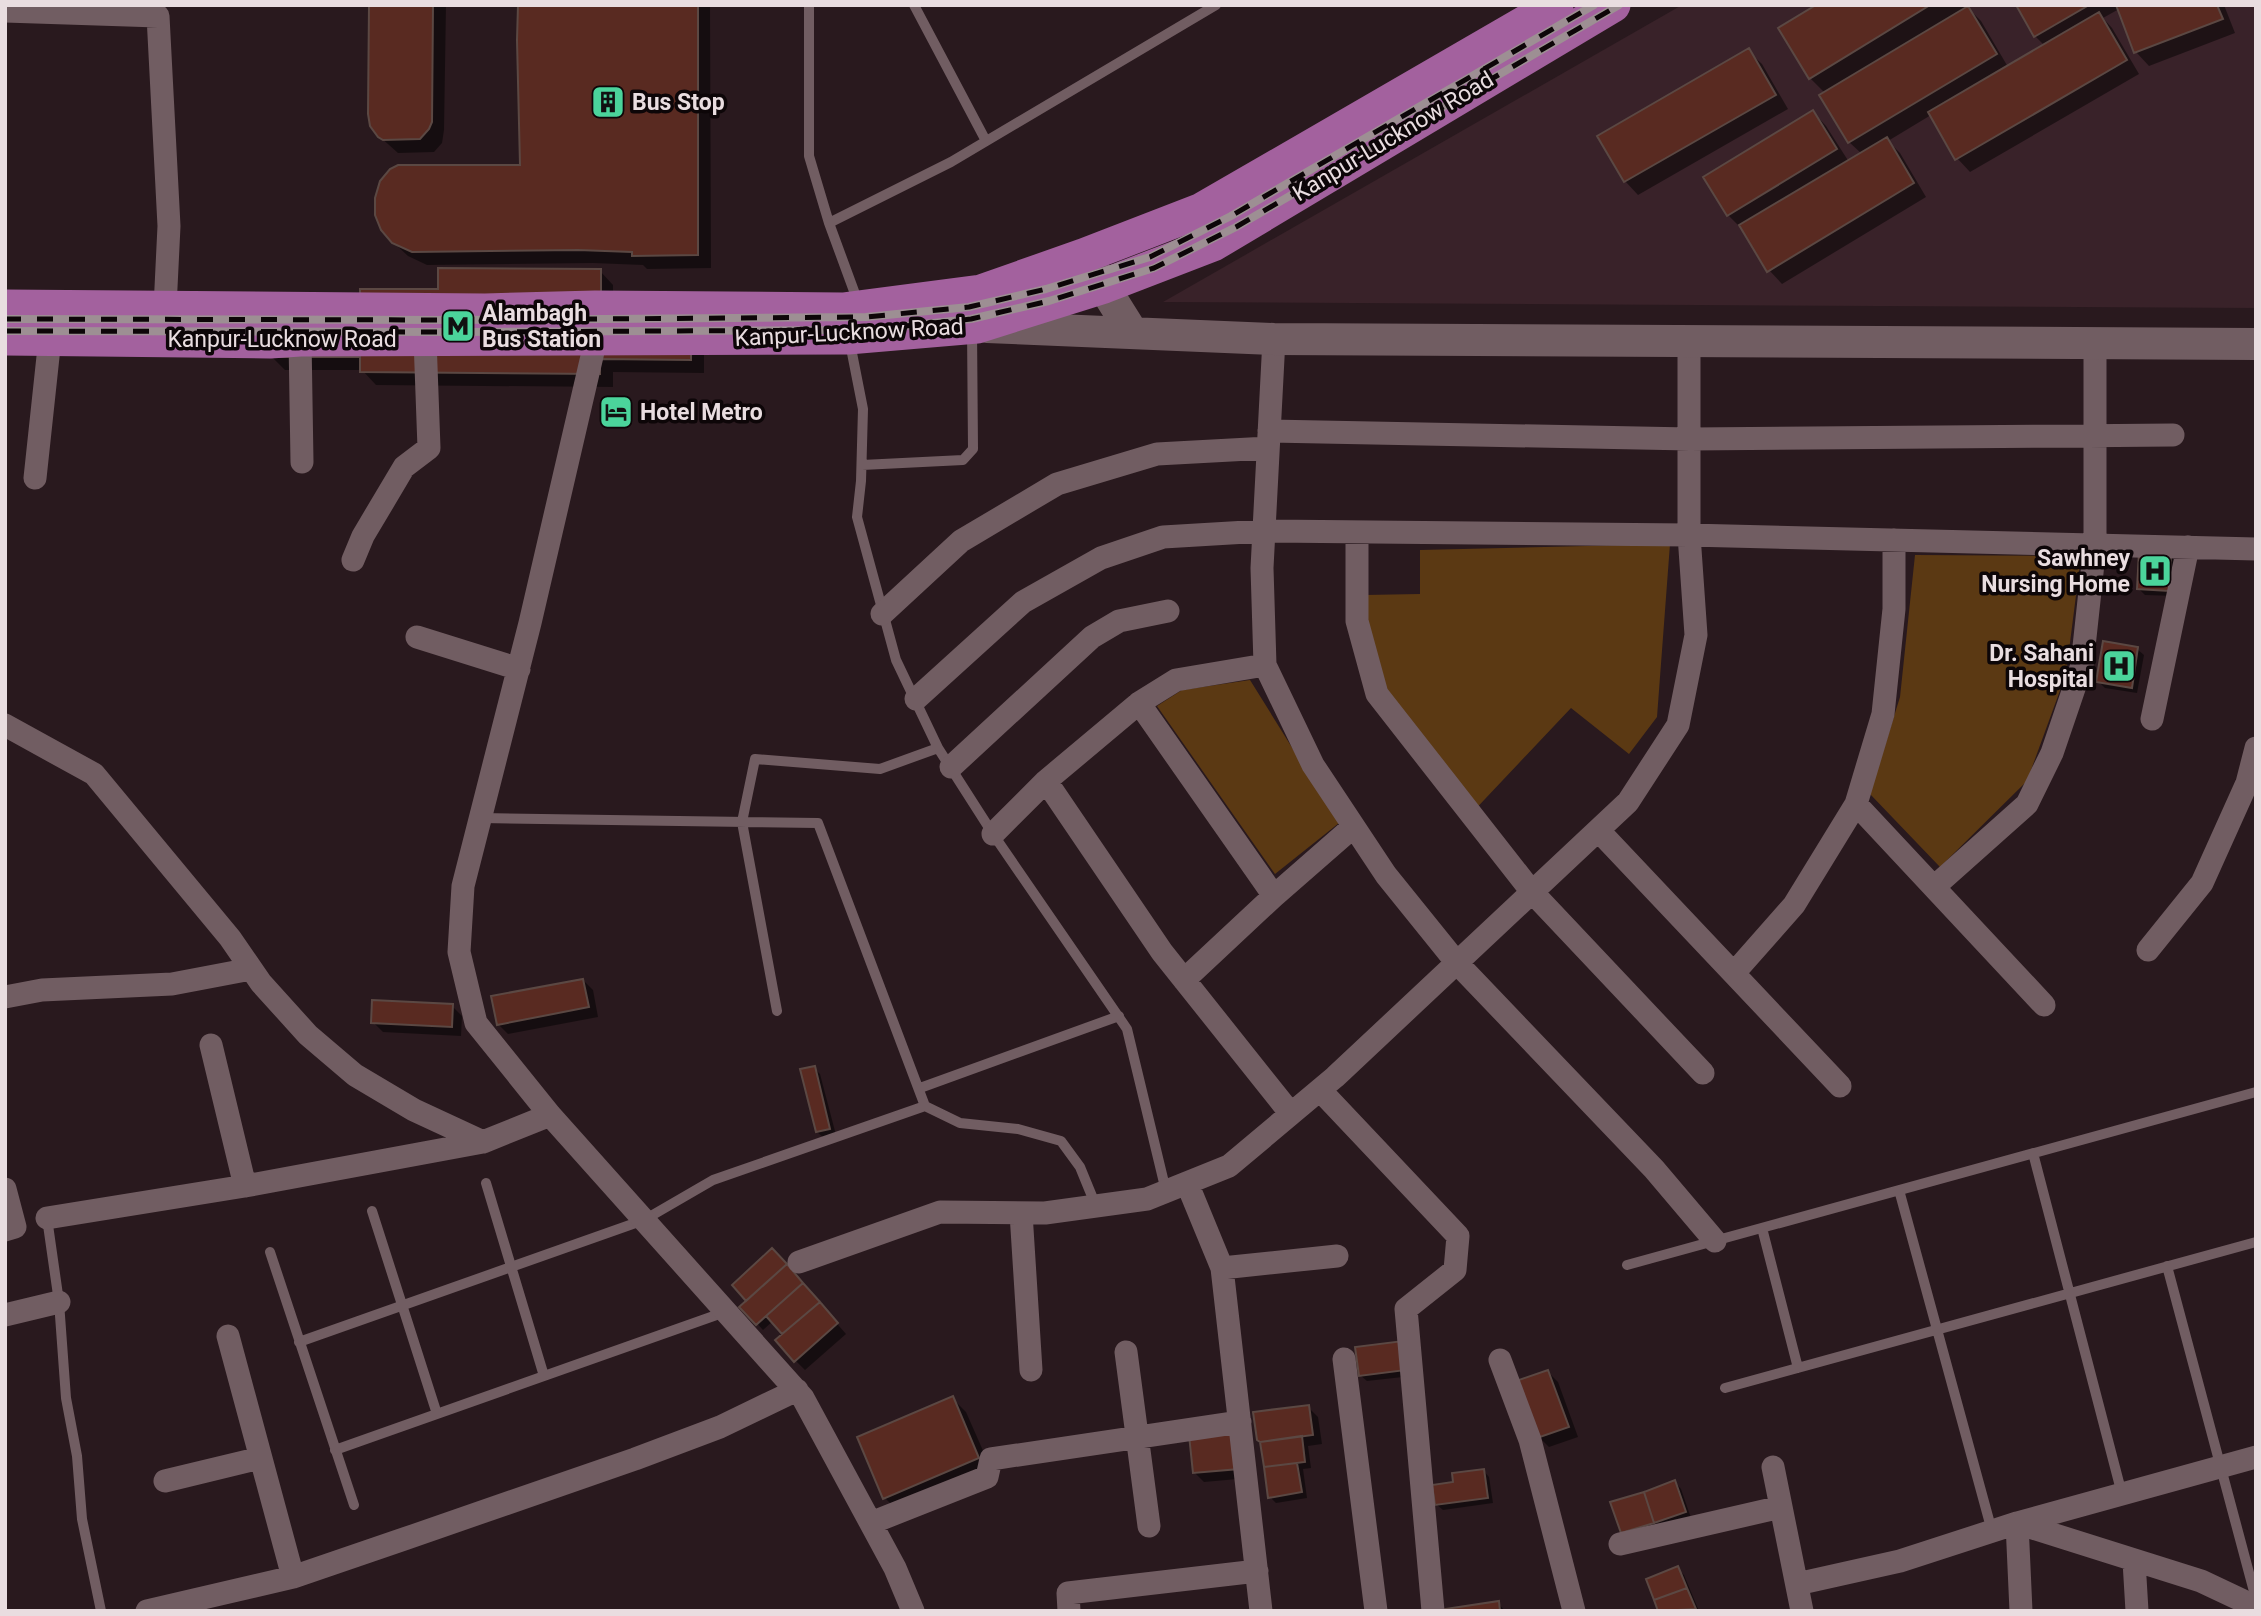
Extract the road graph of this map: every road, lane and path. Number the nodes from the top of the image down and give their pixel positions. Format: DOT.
graph roads {
  1 [pos="809,5"];
  2 [pos="914,5"];
  3 [pos="1216,5"];
  4 [pos="1556,5"];
  5 [pos="1613,5"];
  6 [pos="5,11"];
  7 [pos="986,141"];
  8 [pos="829,223"];
  9 [pos="1083,256"];
  10 [pos="1104,286"];
  11 [pos="5,307"];
  12 [pos="165,308"];
  13 [pos="854,322"];
  14 [pos="975,326"];
  15 [pos="1132,332"];
  16 [pos="5,338"];
  17 [pos="50,338"];
  18 [pos="300,338"];
  19 [pos="596,339"];
  20 [pos="1274,339"];
  21 [pos="425,340"];
  22 [pos="1689,341"];
  23 [pos="2256,344"];
  24 [pos="2095,345"];
  25 [pos="2095,435"];
  26 [pos="2173,435"];
  27 [pos="1269,439"];
  28 [pos="1690,439"];
  29 [pos="302,462"];
  30 [pos="862,465"];
  31 [pos="35,478"];
  32 [pos="1264,531"];
  33 [pos="1357,532"];
  34 [pos="1689,535"];
  35 [pos="1894,540"];
  36 [pos="2095,545"];
  37 [pos="2188,547"];
  38 [pos="2256,548"];
  39 [pos="353,560"];
  40 [pos="1168,611"];
  41 [pos="882,614"];
  42 [pos="417,637"];
  43 [pos="1265,665"];
  44 [pos="519,669"];
  45 [pos="916,699"];
  46 [pos="1139,703"];
  47 [pos="2152,719"];
  48 [pos="5,725"];
  49 [pos="938,748"];
  50 [pos="2256,748"];
  51 [pos="951,767"];
  52 [pos="1046,780"];
  53 [pos="1856,804"];
  54 [pos="481,818"];
  55 [pos="742,822"];
  56 [pos="1353,827"];
  57 [pos="1598,830"];
  58 [pos="993,834"];
  59 [pos="1934,887"];
  60 [pos="1532,892"];
  61 [pos="1274,896"];
  62 [pos="2148,950"];
  63 [pos="1457,963"];
  64 [pos="251,969"];
  65 [pos="1734,974"];
  66 [pos="1184,980"];
  67 [pos="5,998"];
  68 [pos="2044,1005"];
  69 [pos="777,1011"];
  70 [pos="1119,1016"];
  71 [pos="211,1045"];
  72 [pos="1703,1073"];
  73 [pos="1840,1086"];
  74 [pos="920,1088"];
  75 [pos="1320,1090"];
  76 [pos="2256,1092"];
  77 [pos="925,1106"];
  78 [pos="1292,1114"];
  79 [pos="550,1115"];
  80 [pos="483,1142"];
  81 [pos="2033,1153"];
  82 [pos="486,1183"];
  83 [pos="245,1186"];
  84 [pos="1176,1187"];
  85 [pos="5,1189"];
  86 [pos="1899,1190"];
  87 [pos="1096,1206"];
  88 [pos="372,1211"];
  89 [pos="1021,1213"];
  90 [pos="47,1218"];
  91 [pos="644,1220"];
  92 [pos="1762,1228"];
  93 [pos="5,1230"];
  94 [pos="1715,1241"];
  95 [pos="2256,1242"];
  96 [pos="270,1252"];
  97 [pos="1337,1256"];
  98 [pos="799,1262"];
  99 [pos="1627,1265"];
  100 [pos="2167,1266"];
  101 [pos="511,1267"];
  102 [pos="1222,1268"];
  103 [pos="2069,1293"];
  104 [pos="59,1302"];
  105 [pos="402,1305"];
  106 [pos="726,1312"];
  107 [pos="5,1315"];
  108 [pos="1937,1329"];
  109 [pos="228,1336"];
  110 [pos="299,1342"];
  111 [pos="1126,1352"];
  112 [pos="1344,1359"];
  113 [pos="1500,1360"];
  114 [pos="1798,1368"];
  115 [pos="1031,1370"];
  116 [pos="544,1376"];
  117 [pos="1725,1388"];
  118 [pos="797,1390"];
  119 [pos="437,1414"];
  120 [pos="1240,1422"];
  121 [pos="1137,1437"];
  122 [pos="335,1450"];
  123 [pos="2256,1457"];
  124 [pos="260,1458"];
  125 [pos="1773,1467"];
  126 [pos="2221,1467"];
  127 [pos="165,1480"];
  128 [pos="2122,1494"];
  129 [pos="354,1504"];
  130 [pos="1782,1507"];
  131 [pos="871,1523"];
  132 [pos="2017,1523"];
  133 [pos="1149,1526"];
  134 [pos="1992,1531"];
  135 [pos="1619,1544"];
  136 [pos="2134,1561"];
  137 [pos="1257,1572"];
  138 [pos="293,1577"];
  139 [pos="1797,1584"];
  140 [pos="2256,1599"];
  141 [pos="2256,1607"];
  142 [pos="101,1611"];
  143 [pos="147,1611"];
  144 [pos="913,1611"];
  145 [pos="1069,1611"];
  146 [pos="1261,1611"];
  147 [pos="1376,1611"];
  148 [pos="1433,1611"];
  149 [pos="1574,1611"];
  150 [pos="1802,1611"];
  151 [pos="2021,1611"];
  152 [pos="2137,1611"];
  1 -- 8 [label="lane"];
  2 -- 7 [label="lane"];
  3 -- 7 [label="lane"];
  4 -- 9 [label="main road, Kanpur-Lucknow Road"];
  5 -- 10 [label="main road, Kanpur-Lucknow Road"];
  6 -- 12 [label="street"];
  7 -- 8 [label="lane"];
  8 -- 13 [label="lane"];
  9 -- 10 [label="main road"];
  9 -- 13 [label="main road, Kanpur-Lucknow Road"];
  10 -- 14 [label="main road, Kanpur-Lucknow Road"];
  10 -- 15 [label="main road"];
  11 -- 12 [label="main road, Kanpur-Lucknow Road"];
  12 -- 13 [label="main road, Kanpur-Lucknow Road"];
  13 -- 14 [label="main road, Kanpur-Lucknow Road"];
  13 -- 19 [label="main road, Kanpur-Lucknow Road"];
  13 -- 30 [label="lane"];
  14 -- 15 [label="main road"];
  14 -- 30 [label="lane"];
  15 -- 20 [label="main road"];
  16 -- 17 [label="main road, Kanpur-Lucknow Road"];
  17 -- 18 [label="main road, Kanpur-Lucknow Road"];
  17 -- 31 [label="street"];
  18 -- 21 [label="main road, Kanpur-Lucknow Road"];
  18 -- 29 [label="street"];
  19 -- 21 [label="main road, Kanpur-Lucknow Road"];
  19 -- 44 [label="street"];
  20 -- 22 [label="main road"];
  20 -- 27 [label="street"];
  21 -- 39 [label="street"];
  22 -- 24 [label="main road"];
  22 -- 28 [label="street"];
  23 -- 24 [label="main road"];
  24 -- 25 [label="street"];
  25 -- 26 [label="street"];
  25 -- 28 [label="street"];
  25 -- 36 [label="street"];
  27 -- 28 [label="street"];
  27 -- 32 [label="street"];
  27 -- 41 [label="street"];
  28 -- 34 [label="street"];
  30 -- 41 [label="lane"];
  32 -- 33 [label="street"];
  32 -- 43 [label="street"];
  32 -- 45 [label="street"];
  33 -- 34 [label="street"];
  33 -- 60 [label="street"];
  34 -- 35 [label="street"];
  34 -- 57 [label="street"];
  35 -- 36 [label="street"];
  35 -- 53 [label="street"];
  36 -- 37 [label="street"];
  36 -- 59 [label="street"];
  37 -- 38 [label="street"];
  37 -- 47 [label="street"];
  40 -- 51 [label="street"];
  41 -- 45 [label="lane"];
  42 -- 44 [label="street"];
  43 -- 46 [label="street"];
  43 -- 56 [label="street"];
  44 -- 54 [label="street"];
  45 -- 49 [label="lane"];
  46 -- 52 [label="street"];
  46 -- 61 [label="street"];
  48 -- 64 [label="street"];
  49 -- 51 [label="lane"];
  49 -- 55 [label="lane"];
  50 -- 62 [label="street"];
  51 -- 58 [label="lane"];
  52 -- 58 [label="street"];
  52 -- 66 [label="street"];
  53 -- 59 [label="street"];
  53 -- 65 [label="street"];
  54 -- 55 [label="lane"];
  54 -- 79 [label="street"];
  55 -- 69 [label="lane"];
  55 -- 74 [label="lane"];
  56 -- 61 [label="street"];
  56 -- 63 [label="street"];
  57 -- 60 [label="street"];
  57 -- 65 [label="street"];
  58 -- 70 [label="lane"];
  59 -- 68 [label="street"];
  60 -- 63 [label="street"];
  60 -- 72 [label="street"];
  61 -- 66 [label="street"];
  63 -- 75 [label="street"];
  63 -- 94 [label="street"];
  64 -- 67 [label="street"];
  64 -- 80 [label="street"];
  65 -- 73 [label="street"];
  66 -- 78 [label="street"];
  70 -- 74 [label="lane"];
  70 -- 84 [label="lane"];
  71 -- 83 [label="street"];
  74 -- 77 [label="lane"];
  75 -- 78 [label="street"];
  75 -- 148 [label="street"];
  76 -- 81 [label="lane"];
  77 -- 87 [label="lane"];
  77 -- 91 [label="lane"];
  78 -- 84 [label="street"];
  79 -- 80 [label="street"];
  79 -- 91 [label="street"];
  80 -- 83 [label="street"];
  81 -- 86 [label="lane"];
  81 -- 103 [label="lane"];
  82 -- 101 [label="lane"];
  83 -- 90 [label="street"];
  84 -- 87 [label="street"];
  84 -- 102 [label="street"];
  85 -- 93 [label="street"];
  86 -- 92 [label="lane"];
  86 -- 108 [label="lane"];
  87 -- 89 [label="street"];
  88 -- 105 [label="lane"];
  89 -- 98 [label="street"];
  89 -- 115 [label="street"];
  90 -- 104 [label="lane"];
  91 -- 101 [label="lane"];
  91 -- 106 [label="street"];
  92 -- 94 [label="lane"];
  92 -- 114 [label="lane"];
  94 -- 99 [label="lane"];
  95 -- 100 [label="lane"];
  96 -- 110 [label="lane"];
  97 -- 102 [label="street"];
  100 -- 103 [label="lane"];
  100 -- 126 [label="lane"];
  101 -- 105 [label="lane"];
  101 -- 116 [label="lane"];
  102 -- 120 [label="street"];
  103 -- 108 [label="lane"];
  103 -- 128 [label="lane"];
  104 -- 107 [label="street"];
  104 -- 142 [label="lane"];
  105 -- 110 [label="lane"];
  105 -- 119 [label="lane"];
  106 -- 116 [label="lane"];
  106 -- 118 [label="street"];
  108 -- 114 [label="lane"];
  108 -- 134 [label="lane"];
  109 -- 124 [label="street"];
  110 -- 122 [label="lane"];
  111 -- 121 [label="street"];
  112 -- 147 [label="street"];
  113 -- 149 [label="street"];
  114 -- 117 [label="lane"];
  116 -- 119 [label="lane"];
  118 -- 131 [label="street"];
  118 -- 138 [label="street"];
  119 -- 122 [label="lane"];
  120 -- 121 [label="street"];
  120 -- 137 [label="street"];
  121 -- 131 [label="street"];
  121 -- 133 [label="street"];
  122 -- 129 [label="lane"];
  123 -- 126 [label="street"];
  124 -- 127 [label="street"];
  124 -- 138 [label="street"];
  125 -- 130 [label="street"];
  126 -- 128 [label="street"];
  126 -- 140 [label="lane"];
  128 -- 132 [label="street"];
  130 -- 135 [label="street"];
  130 -- 139 [label="street"];
  131 -- 144 [label="street"];
  132 -- 134 [label="street"];
  132 -- 136 [label="street"];
  132 -- 151 [label="street"];
  134 -- 139 [label="street"];
  136 -- 141 [label="street"];
  136 -- 152 [label="street"];
  137 -- 145 [label="street"];
  137 -- 146 [label="street"];
  138 -- 143 [label="street"];
  139 -- 150 [label="street"];
}
